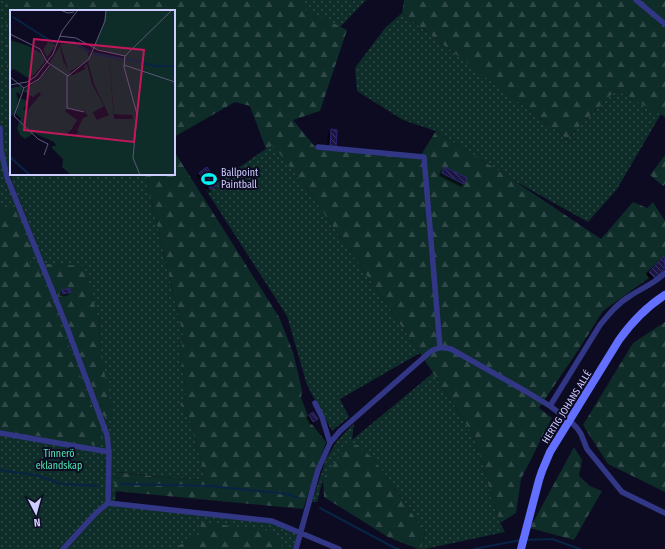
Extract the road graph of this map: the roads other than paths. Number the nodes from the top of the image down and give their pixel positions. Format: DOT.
graph roads {
  1 [pos="636,0"];
  2 [pos="665,24"];
  3 [pos="0,128"];
  4 [pos="318,147"];
  5 [pos="665,273"];
  6 [pos="665,295"];
  7 [pos="440,347"];
  8 [pos="315,403"];
  9 [pos="550,406"];
  10 [pos="570,421"];
  11 [pos="0,433"];
  12 [pos="330,443"];
  13 [pos="109,452"];
  14 [pos="108,503"];
  15 [pos="665,513"];
  16 [pos="300,533"];
  17 [pos="63,549"];
  18 [pos="296,549"];
  19 [pos="339,549"];
  20 [pos="521,549"];
  1 -- 2 [label="street"];
  3 -- 13 [label="street"];
  4 -- 7 [label="street"];
  5 -- 9 [label="street"];
  6 -- 10 [label="street, HERTIG JOHANS ALLÉ"];
  7 -- 9 [label="street"];
  7 -- 12 [label="street"];
  8 -- 12 [label="street"];
  9 -- 10 [label="street"];
  10 -- 15 [label="street"];
  10 -- 20 [label="street, HERTIG JOHANS ALLÉ"];
  11 -- 13 [label="street"];
  12 -- 16 [label="street"];
  13 -- 14 [label="street"];
  14 -- 16 [label="street"];
  14 -- 17 [label="street"];
  16 -- 18 [label="street"];
  16 -- 19 [label="street"];
}
